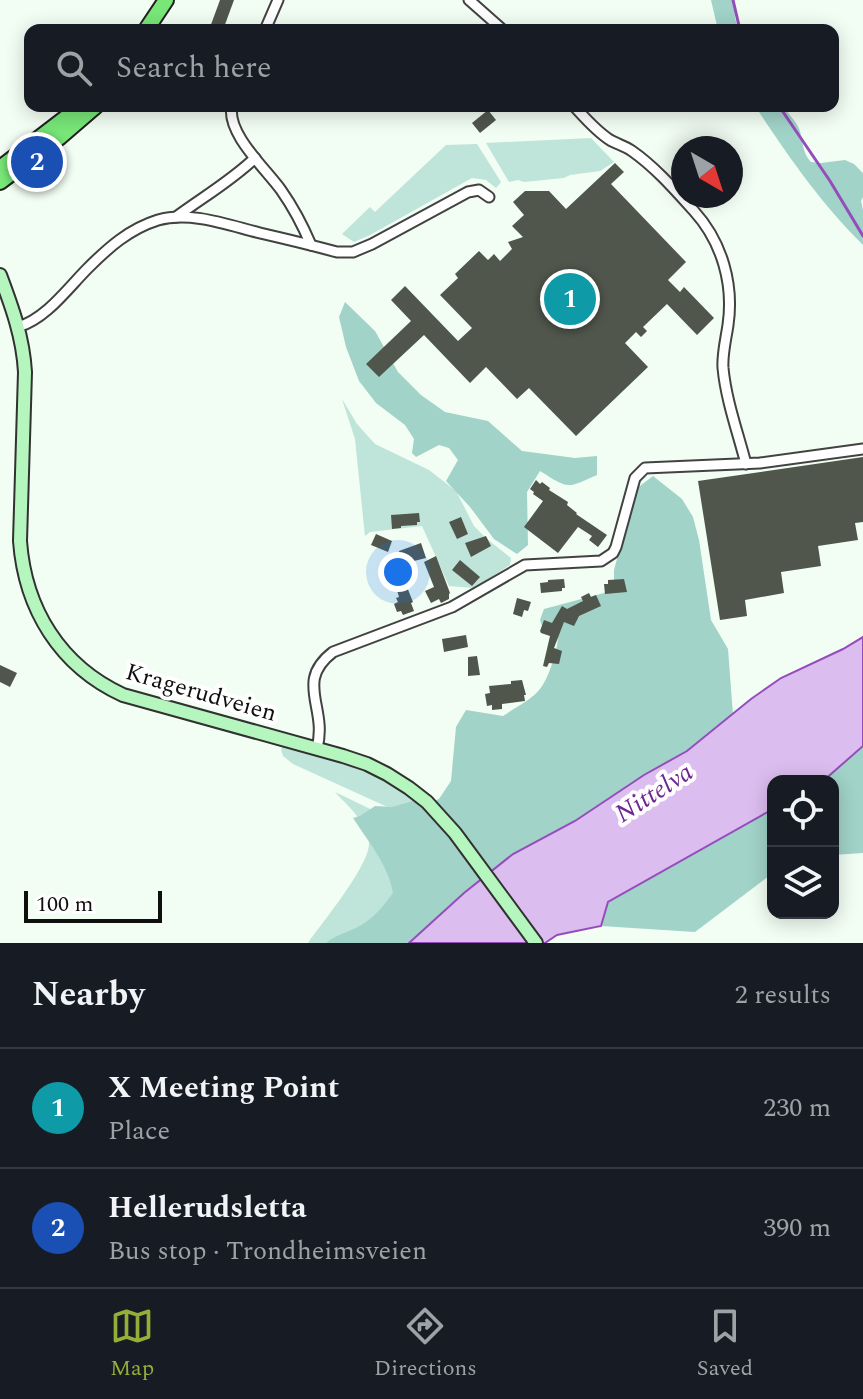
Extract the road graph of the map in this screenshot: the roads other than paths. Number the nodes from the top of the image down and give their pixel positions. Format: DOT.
graph roads {
  1 [pos="168,0"];
  2 [pos="278,0"];
  3 [pos="469,0"];
  4 [pos="150,24"];
  5 [pos="158,24"];
  6 [pos="268,24"];
  7 [pos="496,24"];
  8 [pos="73,112"];
  9 [pos="89,112"];
  10 [pos="230,112"];
  11 [pos="580,112"];
  12 [pos="255,158"];
  13 [pos="0,168"];
  14 [pos="0,182"];
  15 [pos="489,197"];
  16 [pos="176,217"];
  17 [pos="311,245"];
  18 [pos="0,275"];
  19 [pos="18,327"];
  20 [pos="863,449"];
  21 [pos="746,464"];
  22 [pos="317,748"];
  23 [pos="536,943"];
  1 -- 4 [label="main road"];
  1 -- 5 [label="main road"];
  2 -- 6 [label="street"];
  3 -- 7 [label="street"];
  8 -- 13 [label="main road"];
  9 -- 14 [label="main road"];
  10 -- 12 [label="street"];
  11 -- 21 [label="street"];
  12 -- 16 [label="street"];
  12 -- 17 [label="street"];
  15 -- 17 [label="street"];
  16 -- 17 [label="street"];
  16 -- 19 [label="street"];
  18 -- 19 [label="main road, Kragerudveien"];
  19 -- 22 [label="main road, Kragerudveien"];
  20 -- 21 [label="street"];
  21 -- 22 [label="street"];
  22 -- 23 [label="main road, Kragerudveien"];
}
